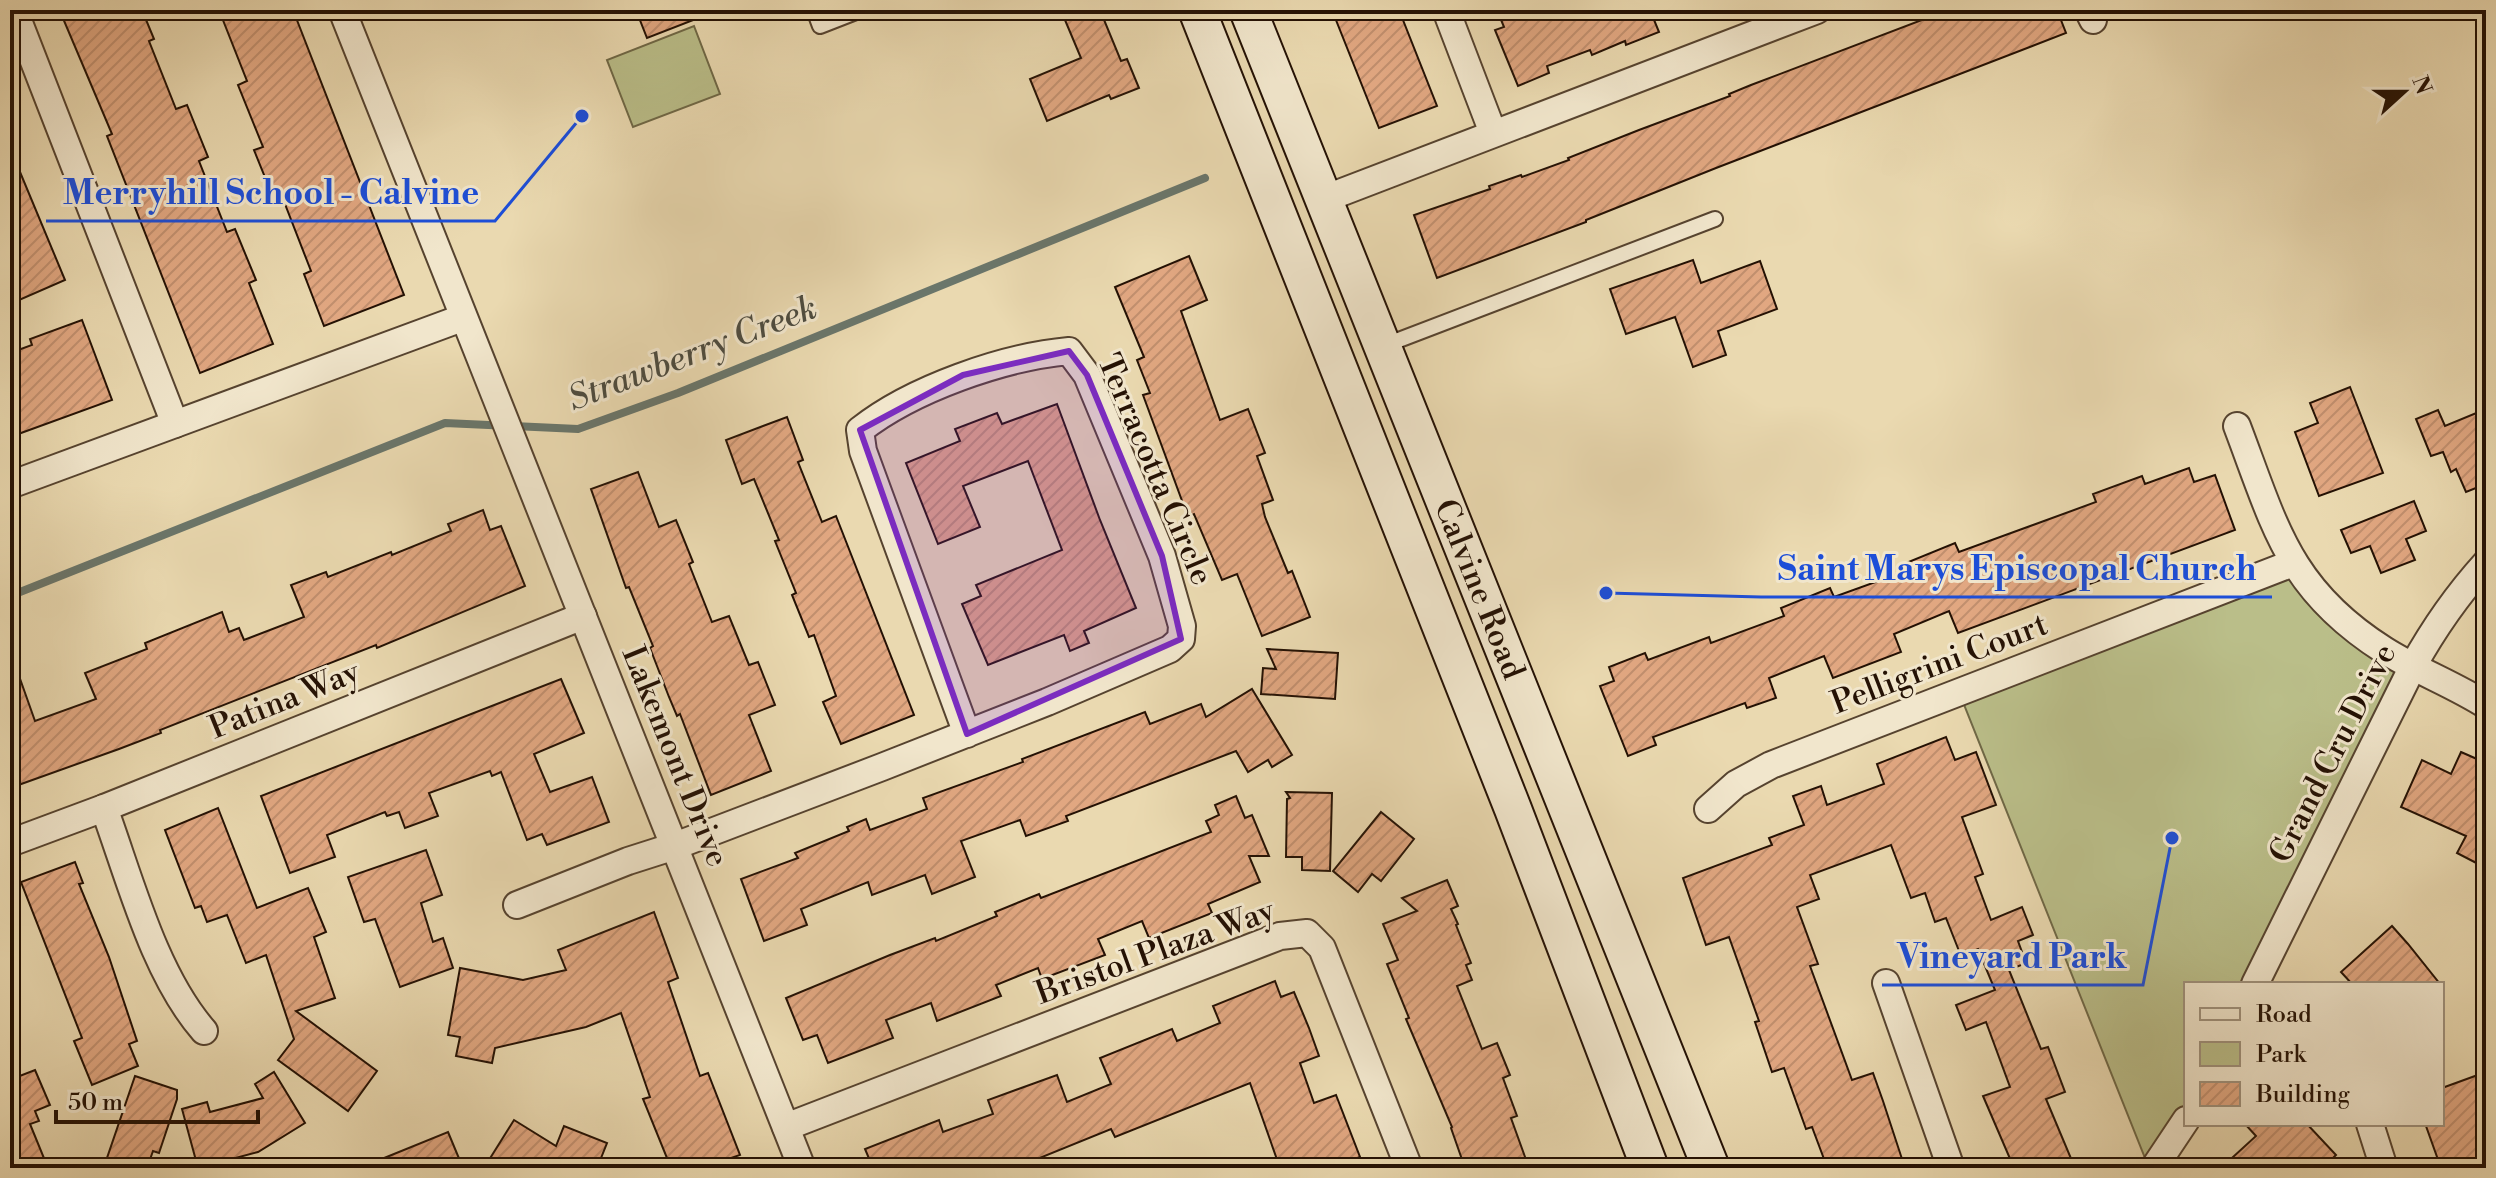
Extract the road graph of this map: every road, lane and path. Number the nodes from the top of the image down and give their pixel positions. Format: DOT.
graph roads {
  1 [pos="14,10"];
  2 [pos="342,10"];
  3 [pos="814,10"];
  4 [pos="861,10"];
  5 [pos="1197,10"];
  6 [pos="1248,10"];
  7 [pos="1446,10"];
  8 [pos="1817,10"];
  9 [pos="1239,114"];
  10 [pos="1493,133"];
  11 [pos="1324,199"];
  12 [pos="1715,219"];
  13 [pos="462,318"];
  14 [pos="1380,342"];
  15 [pos="175,424"];
  16 [pos="2237,426"];
  17 [pos="10,485"];
  18 [pos="2293,563"];
  19 [pos="2486,563"];
  20 [pos="583,616"];
  21 [pos="2413,666"];
  22 [pos="2486,705"];
  23 [pos="967,734"];
  24 [pos="104,808"];
  25 [pos="1708,809"];
  26 [pos="10,843"];
  27 [pos="675,846"];
  28 [pos="517,905"];
  29 [pos="2256,982"];
  30 [pos="1886,983"];
  31 [pos="204,1031"];
  32 [pos="1620,1089"];
  33 [pos="2184,1123"];
  34 [pos="2371,1126"];
  35 [pos="786,1127"];
  36 [pos="802,1168"];
  37 [pos="1409,1168"];
  38 [pos="1650,1168"];
  39 [pos="1677,1168"];
  40 [pos="1711,1168"];
  41 [pos="1951,1168"];
  42 [pos="2154,1168"];
  43 [pos="2384,1168"];
  1 -- 15 [label="street"];
  2 -- 13 [label="street, Lakemont Drive"];
  3 -- 4 [label="lane"];
  5 -- 9 [label="main road, Calvine Road"];
  6 -- 11 [label="main road, Calvine Road"];
  7 -- 10 [label="street"];
  8 -- 10 [label="street"];
  9 -- 14 [label="main road"];
  9 -- 32 [label="main road, Calvine Road"];
  10 -- 11 [label="street"];
  11 -- 14 [label="main road, Calvine Road"];
  12 -- 14 [label="lane"];
  13 -- 15 [label="street"];
  13 -- 20 [label="street, Lakemont Drive"];
  14 -- 40 [label="main road, Calvine Road"];
  15 -- 17 [label="street"];
  16 -- 18 [label="street"];
  18 -- 21 [label="street"];
  18 -- 25 [label="street, Pelligrini Court"];
  19 -- 21 [label="street, Grand Cru Drive"];
  20 -- 24 [label="street, Patina Way"];
  20 -- 27 [label="street, Lakemont Drive"];
  21 -- 22 [label="street"];
  21 -- 29 [label="street, Grand Cru Drive"];
  23 -- 23 [label="street, Terracotta Circle"];
  23 -- 27 [label="street, Terracotta Circle"];
  24 -- 26 [label="street, Patina Way"];
  24 -- 31 [label="street"];
  27 -- 28 [label="street, Terracotta Circle"];
  27 -- 35 [label="street, Lakemont Drive"];
  30 -- 41 [label="street"];
  32 -- 38 [label="main road, Calvine Road"];
  32 -- 39 [label="main road"];
  33 -- 42 [label="street"];
  34 -- 43 [label="street"];
  35 -- 36 [label="street, Lakemont Drive"];
  35 -- 37 [label="street, Bristol Plaza Way"];
}
